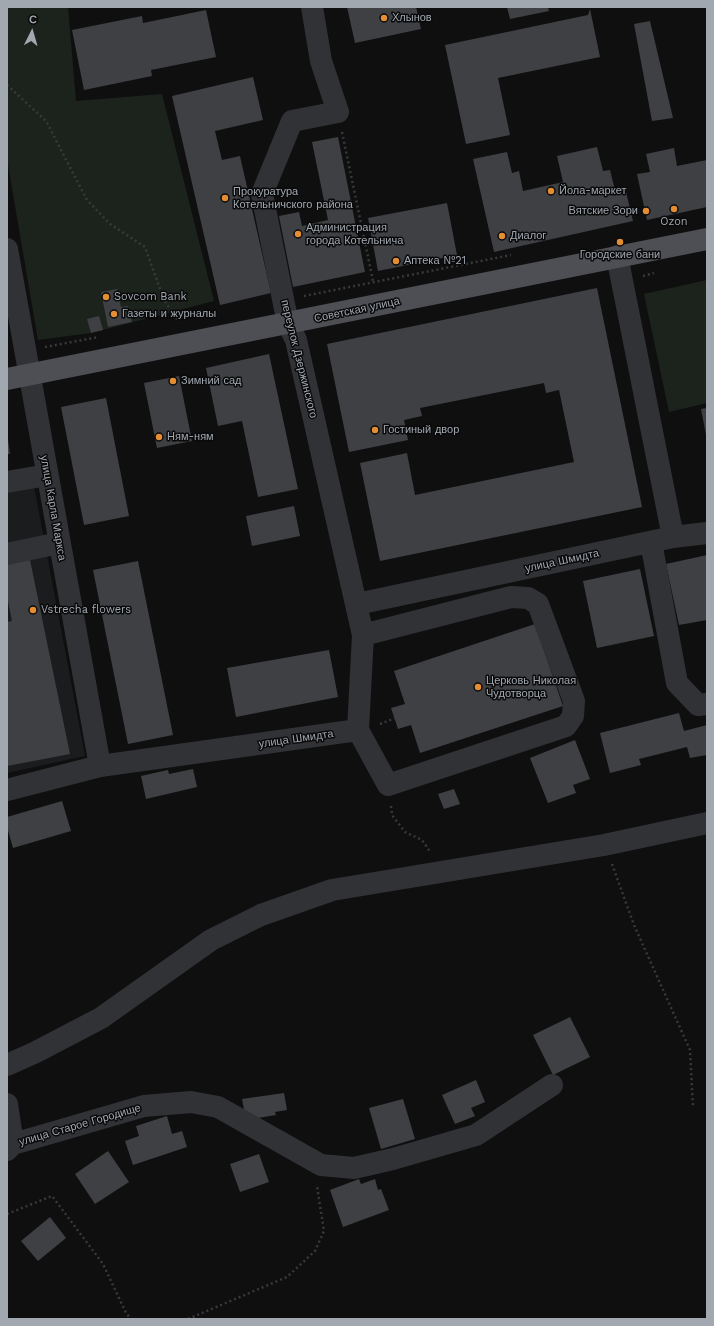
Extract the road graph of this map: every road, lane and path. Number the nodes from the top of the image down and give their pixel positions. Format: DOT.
graph roads {
  1 [pos="312,7"];
  2 [pos="7,85"];
  3 [pos="338,112"];
  4 [pos="707,239"];
  5 [pos="7,249"];
  6 [pos="617,256"];
  7 [pos="373,281"];
  8 [pos="179,322"];
  9 [pos="288,324"];
  10 [pos="29,375"];
  11 [pos="7,379"];
  12 [pos="47,475"];
  13 [pos="7,482"];
  14 [pos="707,533"];
  15 [pos="673,537"];
  16 [pos="651,542"];
  17 [pos="59,543"];
  18 [pos="7,554"];
  19 [pos="357,604"];
  20 [pos="363,635"];
  21 [pos="707,704"];
  22 [pos="395,718"];
  23 [pos="388,720"];
  24 [pos="358,730"];
  25 [pos="100,766"];
  26 [pos="388,785"];
  27 [pos="7,790"];
  28 [pos="707,823"];
  29 [pos="604,845"];
  30 [pos="443,872"];
  31 [pos="7,1065"];
  32 [pos="552,1085"];
  33 [pos="7,1104"];
  34 [pos="693,1107"];
  35 [pos="10,1147"];
  36 [pos="321,1165"];
  37 [pos="7,1214"];
  38 [pos="131,1319"];
  39 [pos="188,1319"];
  1 -- 3 [label="street"];
  2 -- 8 [label="path"];
  3 -- 7 [label="path"];
  3 -- 9 [label="street, переулок Дзержинского"];
  4 -- 6 [label="main road, Советская улица"];
  5 -- 10 [label="street, улица Карла Маркса"];
  6 -- 9 [label="main road, Советская улица"];
  6 -- 15 [label="street"];
  9 -- 10 [label="main road, Советская улица"];
  9 -- 19 [label="street, переулок Дзержинского"];
  10 -- 11 [label="main road, Советская улица"];
  10 -- 12 [label="street, улица Карла Маркса"];
  12 -- 13 [label="street"];
  12 -- 17 [label="street, улица Карла Маркса"];
  14 -- 15 [label="street, улица Шмидта"];
  15 -- 16 [label="street, улица Шмидта"];
  16 -- 19 [label="street, улица Шмидта"];
  16 -- 21 [label="street"];
  17 -- 18 [label="street"];
  17 -- 25 [label="street, улица Карла Маркса"];
  19 -- 20 [label="street, переулок Дзержинского"];
  20 -- 24 [label="street, переулок Дзержинского"];
  20 -- 26 [label="street"];
  22 -- 23 [label="path"];
  24 -- 25 [label="street, улица Шмидта"];
  24 -- 26 [label="street"];
  25 -- 27 [label="street, улица Шмидта"];
  26 -- 30 [label="path"];
  28 -- 29 [label="street"];
  29 -- 30 [label="street"];
  29 -- 34 [label="path"];
  30 -- 31 [label="street"];
  32 -- 36 [label="street, улица Старое Городище"];
  33 -- 35 [label="street"];
  35 -- 36 [label="street, улица Старое Городище"];
  36 -- 39 [label="path"];
  37 -- 38 [label="path"];
}
